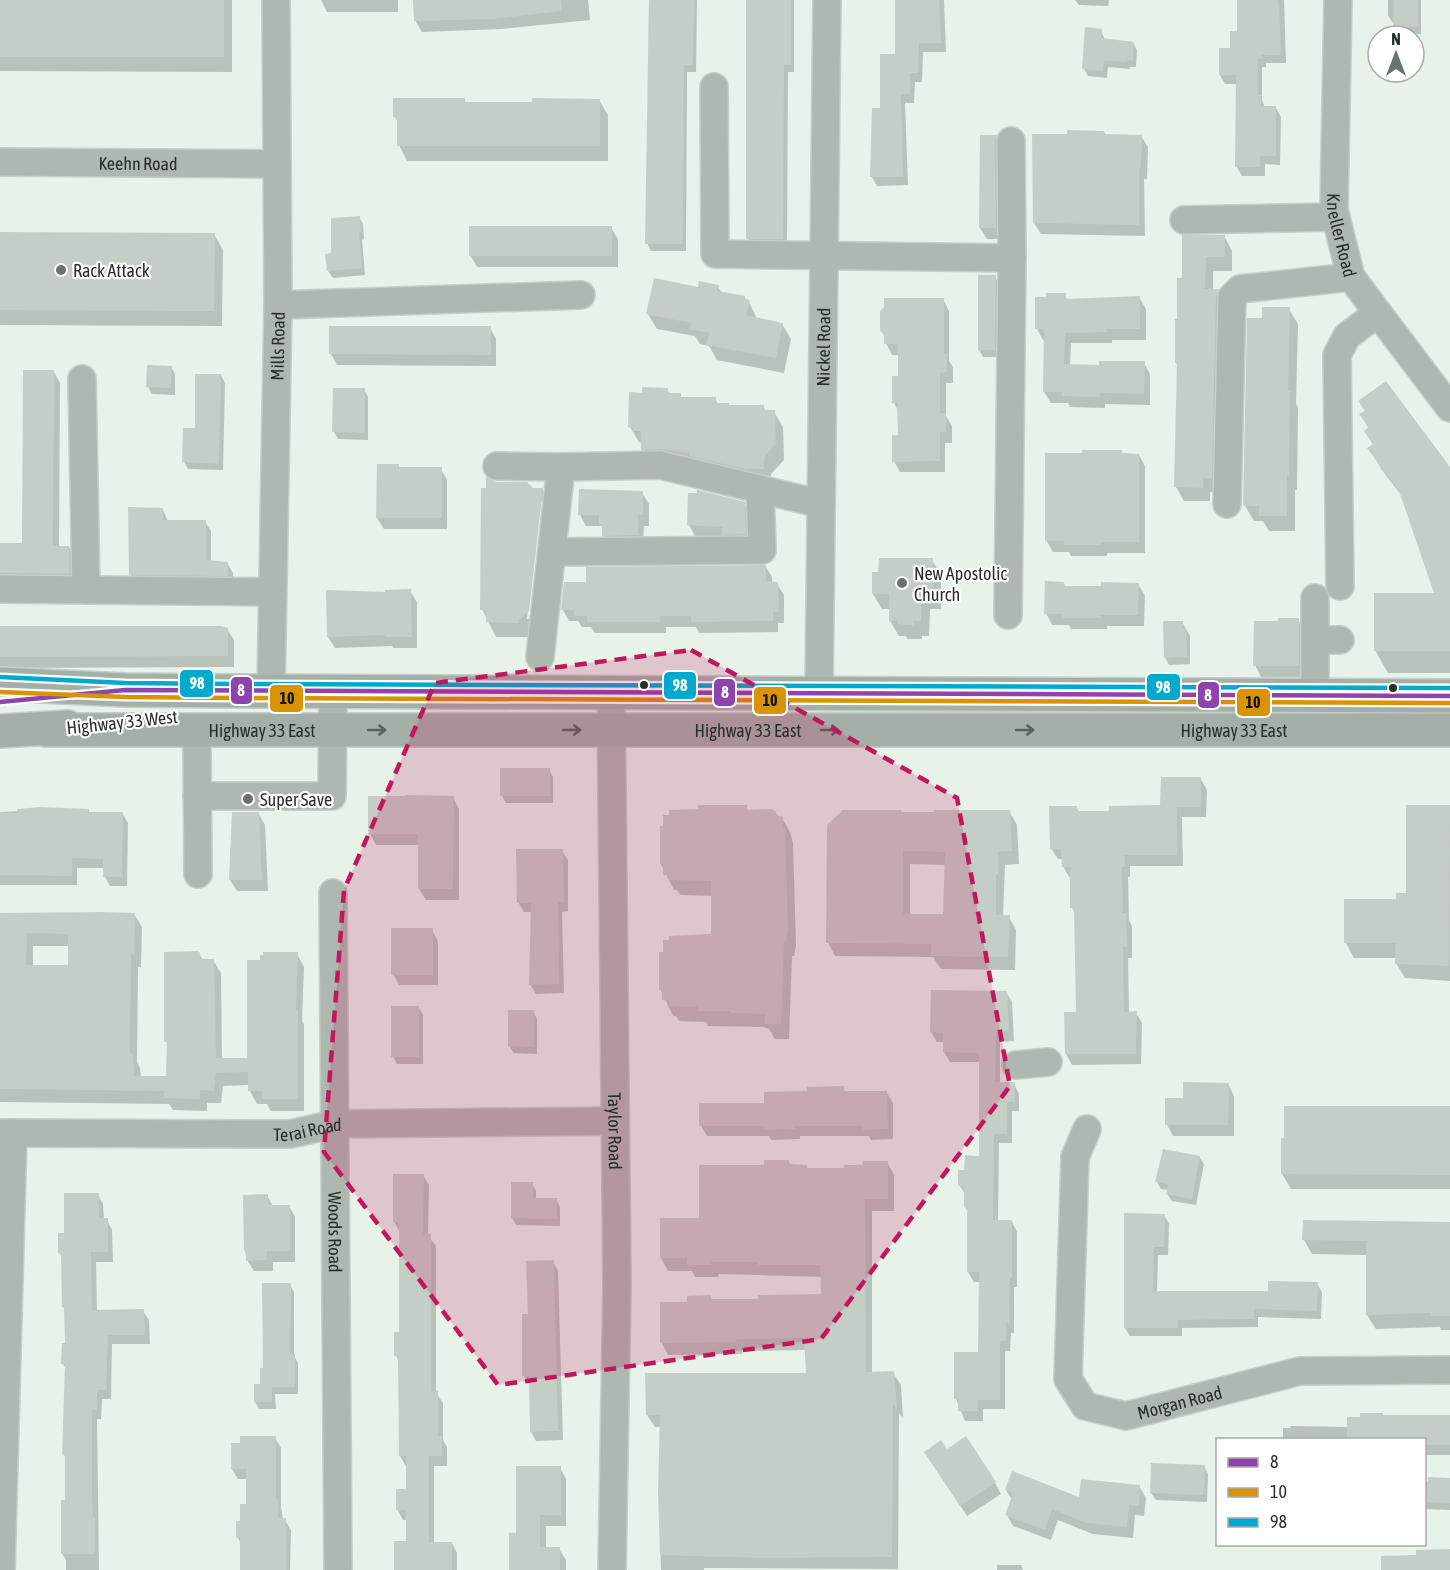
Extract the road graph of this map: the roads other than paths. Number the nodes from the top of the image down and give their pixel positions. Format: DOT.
graph roads {
  1 [pos="276,0"];
  2 [pos="827,0"];
  3 [pos="1338,0"];
  4 [pos="714,87"];
  5 [pos="1011,141"];
  6 [pos="0,162"];
  7 [pos="277,164"];
  8 [pos="1336,217"];
  9 [pos="1184,220"];
  10 [pos="824,255"];
  11 [pos="1012,258"];
  12 [pos="1351,277"];
  13 [pos="581,295"];
  14 [pos="278,305"];
  15 [pos="1378,313"];
  16 [pos="82,379"];
  17 [pos="1450,408"];
  18 [pos="497,466"];
  19 [pos="561,467"];
  20 [pos="760,489"];
  21 [pos="821,504"];
  22 [pos="1227,504"];
  23 [pos="552,552"];
  24 [pos="1340,586"];
  25 [pos="0,589"];
  26 [pos="86,590"];
  27 [pos="272,592"];
  28 [pos="1315,598"];
  29 [pos="1008,615"];
  30 [pos="540,657"];
  31 [pos="0,684"];
  32 [pos="125,690"];
  33 [pos="271,691"];
  34 [pos="333,692"];
  35 [pos="611,693"];
  36 [pos="819,693"];
  37 [pos="1315,695"];
  38 [pos="1450,696"];
  39 [pos="0,702"];
  40 [pos="0,730"];
  41 [pos="46,730"];
  42 [pos="332,730"];
  43 [pos="611,730"];
  44 [pos="1450,730"];
  45 [pos="197,746"];
  46 [pos="197,796"];
  47 [pos="198,874"];
  48 [pos="333,893"];
  49 [pos="1048,1062"];
  50 [pos="1016,1065"];
  51 [pos="615,1121"];
  52 [pos="335,1124"];
  53 [pos="1087,1129"];
  54 [pos="7,1133"];
  55 [pos="1450,1370"];
  56 [pos="1,1570"];
  57 [pos="338,1570"];
  58 [pos="612,1570"];
  1 -- 7 [label="street, Mills Road"];
  2 -- 10 [label="street, Nickel Road"];
  3 -- 8 [label="street, Kneller Road"];
  4 -- 10 [label="street"];
  5 -- 11 [label="street"];
  6 -- 7 [label="street, Keehn Road"];
  7 -- 14 [label="street, Mills Road"];
  8 -- 9 [label="street"];
  8 -- 12 [label="street, Kneller Road"];
  10 -- 11 [label="street"];
  10 -- 21 [label="street, Nickel Road"];
  11 -- 29 [label="street"];
  12 -- 15 [label="street, Kneller Road"];
  12 -- 22 [label="street"];
  13 -- 14 [label="street"];
  14 -- 27 [label="street, Mills Road"];
  15 -- 17 [label="street, Kneller Road"];
  15 -- 24 [label="street"];
  16 -- 26 [label="street"];
  18 -- 19 [label="street"];
  19 -- 20 [label="street"];
  19 -- 23 [label="street"];
  20 -- 21 [label="street"];
  20 -- 23 [label="street"];
  21 -- 36 [label="street, Nickel Road"];
  23 -- 30 [label="street"];
  25 -- 26 [label="street"];
  26 -- 27 [label="street"];
  27 -- 33 [label="street, Mills Road"];
  28 -- 37 [label="street"];
  31 -- 32 [label="main road, Highway 33 West"];
  32 -- 33 [label="main road, Highway 33 West"];
  32 -- 39 [label="main road"];
  33 -- 34 [label="main road, Highway 33 West"];
  33 -- 41 [label="main road, Highway 33 West"];
  34 -- 35 [label="main road, Highway 33 West"];
  34 -- 42 [label="street"];
  35 -- 36 [label="main road, Highway 33 West"];
  35 -- 43 [label="street, Taylor Road"];
  36 -- 37 [label="main road, Highway 33 West"];
  37 -- 38 [label="main road, Highway 33 West"];
  40 -- 41 [label="main road, Highway 33 West"];
  41 -- 42 [label="main road, Highway 33 East"];
  42 -- 43 [label="main road, Highway 33 East, one-way"];
  42 -- 46 [label="street"];
  43 -- 44 [label="main road, Highway 33 East, one-way"];
  43 -- 51 [label="street, Taylor Road"];
  45 -- 46 [label="street"];
  46 -- 47 [label="street"];
  48 -- 52 [label="street, Woods Road"];
  49 -- 50 [label="street"];
  51 -- 52 [label="street, Terai Road"];
  51 -- 58 [label="street, Taylor Road"];
  52 -- 54 [label="street, Terai Road"];
  52 -- 57 [label="street, Woods Road"];
  53 -- 55 [label="street, Morgan Road"];
  54 -- 56 [label="street"];
}
